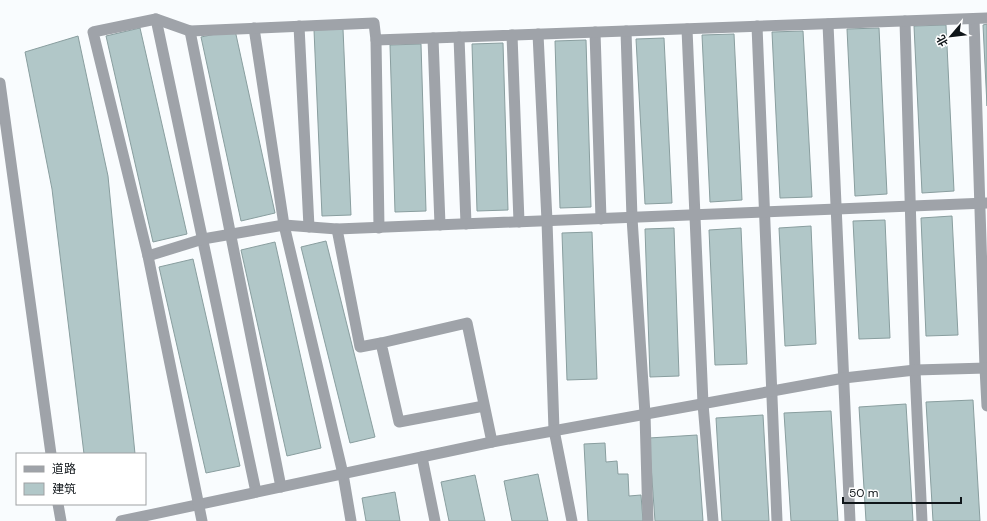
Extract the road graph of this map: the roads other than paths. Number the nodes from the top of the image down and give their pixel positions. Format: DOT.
graph roads {
  1 [pos="987,18"];
  2 [pos="156,19"];
  3 [pos="974,19"];
  4 [pos="905,21"];
  5 [pos="828,24"];
  6 [pos="299,26"];
  7 [pos="757,26"];
  8 [pos="254,28"];
  9 [pos="687,29"];
  10 [pos="190,31"];
  11 [pos="626,31"];
  12 [pos="595,32"];
  13 [pos="538,34"];
  14 [pos="512,35"];
  15 [pos="459,37"];
  16 [pos="433,38"];
  17 [pos="376,40"];
  18 [pos="0,83"];
  19 [pos="983,203"];
  20 [pos="910,206"];
  21 [pos="837,209"];
  22 [pos="764,212"];
  23 [pos="695,215"];
  24 [pos="632,218"];
  25 [pos="601,219"];
  26 [pos="547,221"];
  27 [pos="519,222"];
  28 [pos="284,224"];
  29 [pos="466,224"];
  30 [pos="440,225"];
  31 [pos="309,227"];
  32 [pos="379,228"];
  33 [pos="337,229"];
  34 [pos="230,234"];
  35 [pos="203,239"];
  36 [pos="148,256"];
  37 [pos="381,343"];
  38 [pos="986,368"];
  39 [pos="915,370"];
  40 [pos="844,378"];
  41 [pos="772,391"];
  42 [pos="703,404"];
  43 [pos="484,406"];
  44 [pos="987,406"];
  45 [pos="645,414"];
  46 [pos="554,430"];
  47 [pos="492,442"];
  48 [pos="51,453"];
  49 [pos="422,457"];
  50 [pos="342,474"];
  51 [pos="281,487"];
  52 [pos="256,492"];
  53 [pos="58,505"];
  54 [pos="198,505"];
  55 [pos="61,521"];
  56 [pos="121,521"];
  57 [pos="202,521"];
  58 [pos="351,521"];
  59 [pos="435,521"];
  60 [pos="572,521"];
  61 [pos="648,521"];
  62 [pos="713,521"];
  63 [pos="777,521"];
  64 [pos="850,521"];
  65 [pos="922,521"];
  1 -- 3 [label="street"];
  2 -- 10 [label="street"];
  2 -- 35 [label="street"];
  2 -- 36 [label="street"];
  3 -- 4 [label="street"];
  3 -- 19 [label="street"];
  4 -- 5 [label="street"];
  4 -- 20 [label="street"];
  5 -- 7 [label="street"];
  5 -- 21 [label="street"];
  6 -- 8 [label="street"];
  6 -- 17 [label="street"];
  6 -- 31 [label="street"];
  7 -- 9 [label="street"];
  7 -- 22 [label="street"];
  8 -- 10 [label="street"];
  8 -- 28 [label="street"];
  9 -- 11 [label="street"];
  9 -- 23 [label="street"];
  10 -- 34 [label="street"];
  11 -- 12 [label="street"];
  11 -- 24 [label="street"];
  12 -- 13 [label="street"];
  12 -- 25 [label="street"];
  13 -- 14 [label="street"];
  13 -- 26 [label="street"];
  14 -- 15 [label="street"];
  14 -- 27 [label="street"];
  15 -- 16 [label="street"];
  15 -- 29 [label="street"];
  16 -- 17 [label="street"];
  16 -- 30 [label="street"];
  17 -- 32 [label="street"];
  18 -- 48 [label="street"];
  19 -- 20 [label="street"];
  19 -- 38 [label="street"];
  20 -- 21 [label="street"];
  20 -- 39 [label="street"];
  21 -- 22 [label="street"];
  21 -- 40 [label="street"];
  22 -- 23 [label="street"];
  22 -- 41 [label="street"];
  23 -- 24 [label="street"];
  23 -- 42 [label="street"];
  24 -- 25 [label="street"];
  24 -- 45 [label="street"];
  25 -- 26 [label="street"];
  26 -- 27 [label="street"];
  26 -- 46 [label="street"];
  27 -- 29 [label="street"];
  28 -- 31 [label="street"];
  28 -- 34 [label="street"];
  28 -- 50 [label="street"];
  29 -- 30 [label="street"];
  30 -- 32 [label="street"];
  31 -- 33 [label="street"];
  32 -- 33 [label="street"];
  33 -- 37 [label="street"];
  34 -- 35 [label="street"];
  34 -- 51 [label="street"];
  35 -- 36 [label="street"];
  35 -- 52 [label="street"];
  36 -- 54 [label="street"];
  37 -- 43 [label="street"];
  37 -- 43 [label="street"];
  38 -- 39 [label="street"];
  38 -- 44 [label="street"];
  39 -- 40 [label="street"];
  39 -- 65 [label="street"];
  40 -- 41 [label="street"];
  40 -- 64 [label="street"];
  41 -- 42 [label="street"];
  41 -- 63 [label="street"];
  42 -- 45 [label="street"];
  42 -- 62 [label="street"];
  43 -- 47 [label="street"];
  45 -- 46 [label="street"];
  45 -- 61 [label="street"];
  46 -- 47 [label="street"];
  46 -- 60 [label="street"];
  47 -- 49 [label="street"];
  49 -- 50 [label="street"];
  49 -- 59 [label="street"];
  50 -- 51 [label="street"];
  50 -- 58 [label="street"];
  51 -- 52 [label="street"];
  52 -- 54 [label="street"];
  53 -- 55 [label="street"];
  54 -- 56 [label="street"];
  54 -- 57 [label="street"];
}
